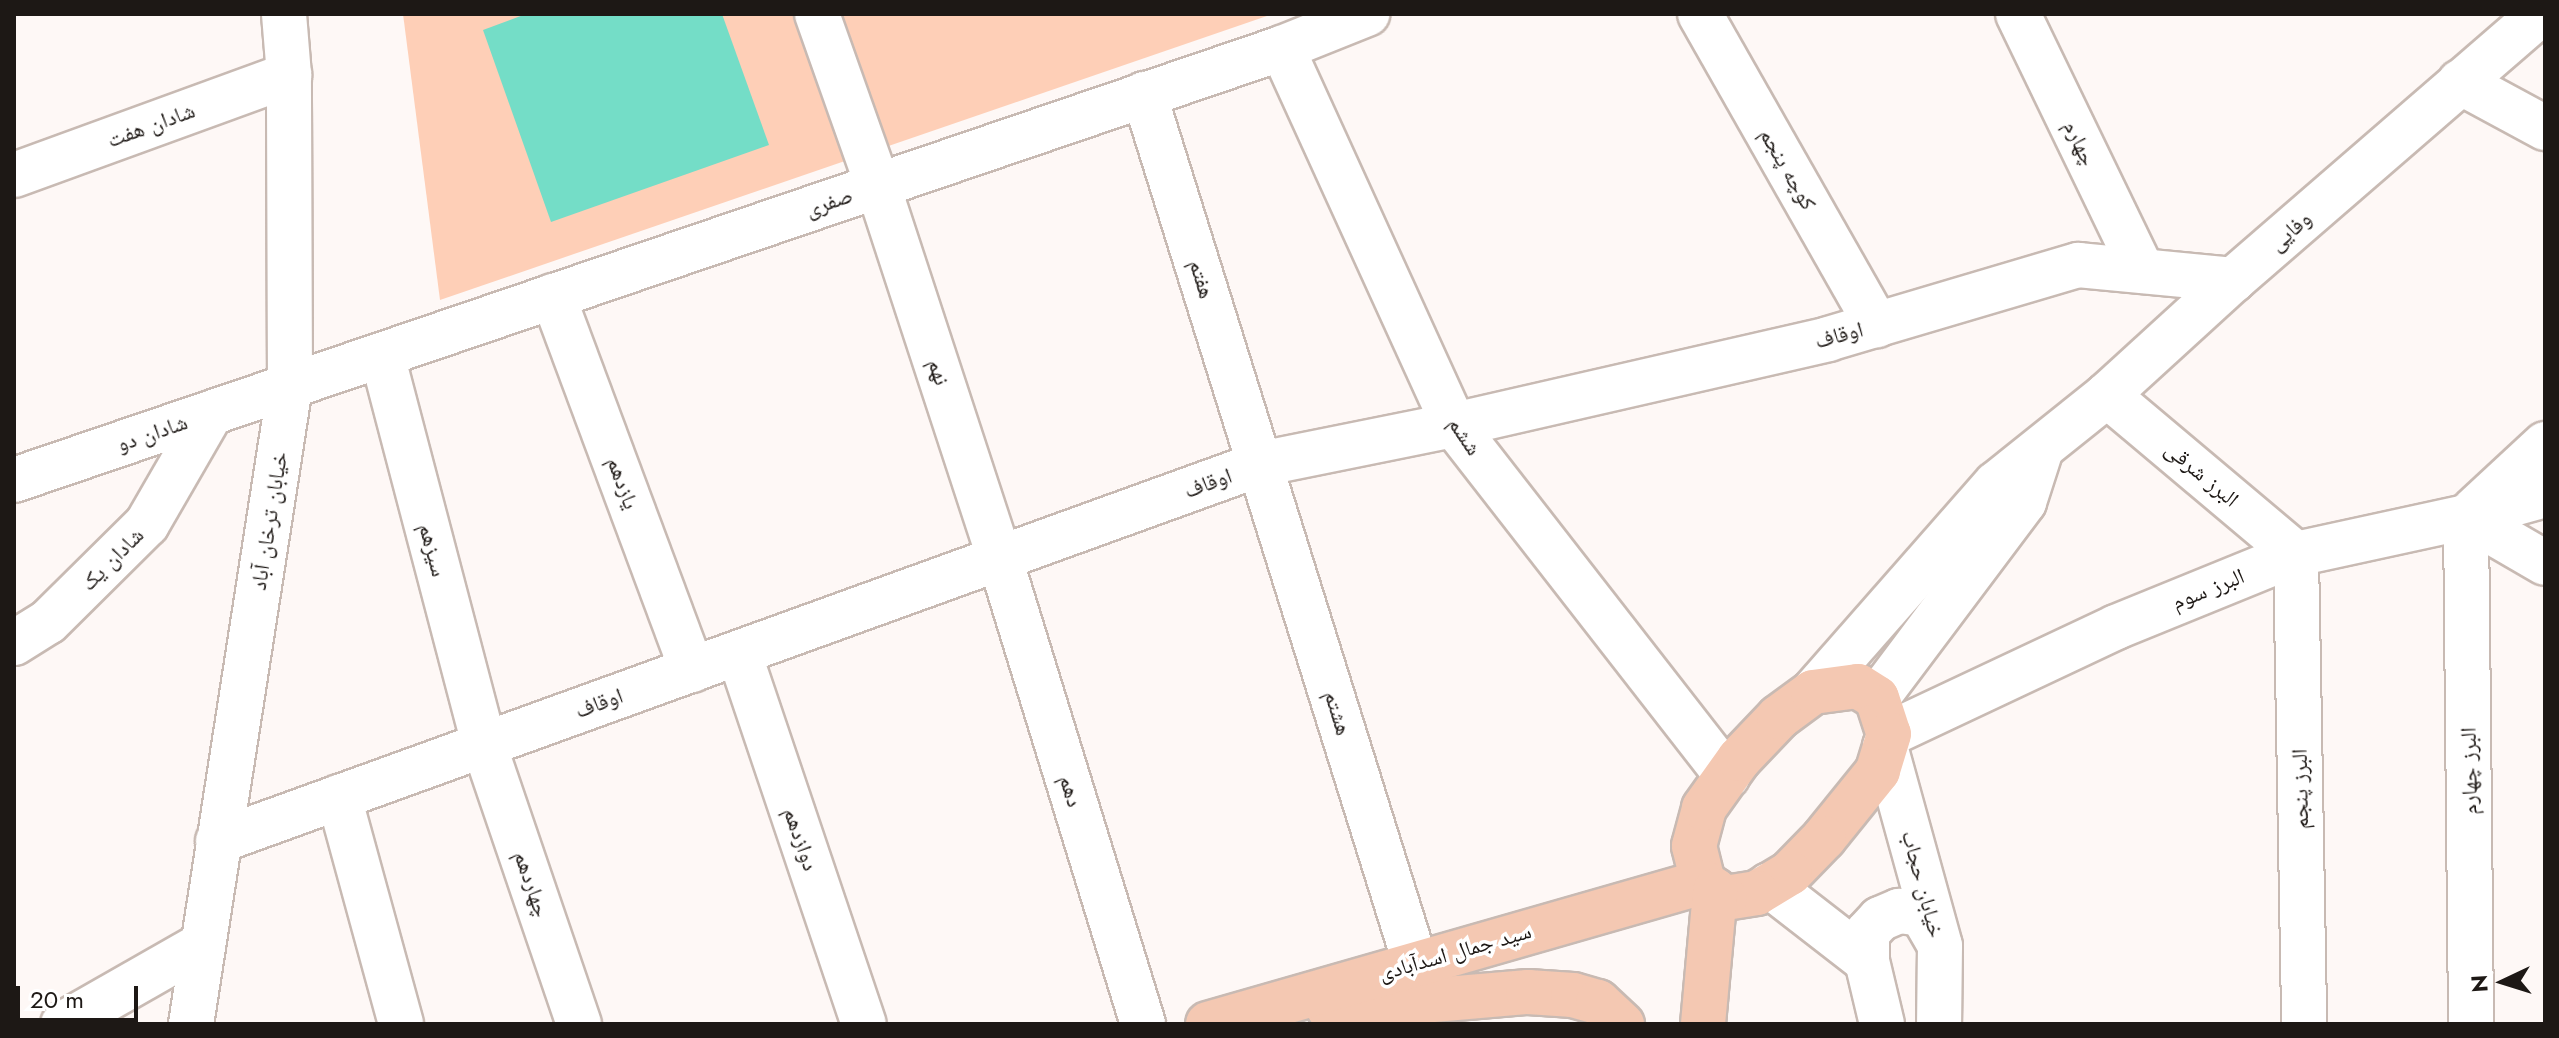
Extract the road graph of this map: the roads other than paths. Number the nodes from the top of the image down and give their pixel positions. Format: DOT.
graph roads {
  1 [pos="284,14"];
  2 [pos="817,14"];
  3 [pos="1367,14"];
  4 [pos="1700,14"];
  5 [pos="2018,14"];
  6 [pos="2540,14"];
  7 [pos="1282,48"];
  8 [pos="289,75"];
  9 [pos="2460,82"];
  10 [pos="1144,94"];
  11 [pos="2545,128"];
  12 [pos="14,175"];
  13 [pos="878,186"];
  14 [pos="2142,271"];
  15 [pos="2233,280"];
  16 [pos="553,296"];
  17 [pos="1877,325"];
  18 [pos="382,355"];
  19 [pos="290,386"];
  20 [pos="2107,395"];
  21 [pos="211,413"];
  22 [pos="1454,425"];
  23 [pos="2545,444"];
  24 [pos="2041,449"];
  25 [pos="1260,464"];
  26 [pos="14,480"];
  27 [pos="2545,495"];
  28 [pos="2466,517"];
  29 [pos="2296,554"];
  30 [pos="1000,559"];
  31 [pos="2545,563"];
  32 [pos="14,643"];
  33 [pos="739,653"];
  34 [pos="692,670"];
  35 [pos="1813,692"];
  36 [pos="1884,726"];
  37 [pos="484,745"];
  38 [pos="1727,776"];
  39 [pos="339,797"];
  40 [pos="218,841"];
  41 [pos="1769,885"];
  42 [pos="1709,886"];
  43 [pos="203,944"];
  44 [pos="1940,946"];
  45 [pos="1867,961"];
  46 [pos="1415,962"];
  47 [pos="1222,1021"];
  48 [pos="63,1024"];
  49 [pos="191,1024"];
  50 [pos="401,1024"];
  51 [pos="579,1024"];
  52 [pos="864,1024"];
  53 [pos="1143,1024"];
  54 [pos="1622,1024"];
  55 [pos="1703,1024"];
  56 [pos="1882,1024"];
  57 [pos="1939,1024"];
  58 [pos="2304,1024"];
  59 [pos="2471,1024"];
  1 -- 8 [label="street, خیابان ترخان آباد"];
  2 -- 13 [label="street, نهم"];
  3 -- 7 [label="street, صفری"];
  4 -- 17 [label="street, کوچه پنجم"];
  5 -- 14 [label="street, چهارم"];
  6 -- 9 [label="street, وفایی"];
  7 -- 10 [label="street, صفری"];
  7 -- 22 [label="street, ششم"];
  8 -- 12 [label="street, شادان هفت"];
  8 -- 19 [label="street, خیابان ترخان آباد"];
  9 -- 11 [label="street"];
  9 -- 15 [label="street, وفایی"];
  10 -- 13 [label="street, صفری"];
  10 -- 25 [label="street, هفتم"];
  13 -- 16 [label="street, صفری"];
  13 -- 30 [label="street, نهم"];
  14 -- 15 [label="street, اوقاف"];
  14 -- 17 [label="street, اوقاف"];
  15 -- 20 [label="street, وفایی"];
  16 -- 18 [label="street, صفری"];
  16 -- 34 [label="street, یازدهم"];
  17 -- 22 [label="street, اوقاف"];
  18 -- 19 [label="street, صفری"];
  18 -- 37 [label="street, سیزهم"];
  19 -- 21 [label="street, شادان دو"];
  19 -- 40 [label="street, خیابان ترخان آباد"];
  20 -- 24 [label="street, وفایی"];
  20 -- 29 [label="street, البرز شرقی"];
  21 -- 26 [label="street, شادان دو"];
  21 -- 32 [label="street, شادان یک"];
  22 -- 25 [label="street, اوقاف"];
  22 -- 38 [label="street, ششم"];
  23 -- 28 [label="street"];
  24 -- 35 [label="street, وفایی"];
  24 -- 36 [label="street"];
  25 -- 30 [label="street, اوقاف"];
  25 -- 46 [label="street, هشتم"];
  27 -- 28 [label="street, البرز سوم"];
  28 -- 29 [label="street, البرز سوم"];
  28 -- 31 [label="street"];
  28 -- 59 [label="street, البرز چهارم"];
  29 -- 36 [label="street, البرز سوم"];
  29 -- 58 [label="street, البرز پنجم"];
  30 -- 33 [label="street, اوقاف"];
  30 -- 53 [label="street, دهم"];
  33 -- 34 [label="street, اوقاف"];
  33 -- 52 [label="street, دوازدهم"];
  34 -- 37 [label="street, اوقاف"];
  35 -- 36 [label="main road"];
  35 -- 38 [label="main road"];
  36 -- 41 [label="main road"];
  36 -- 44 [label="street, خیابان حجاب"];
  37 -- 39 [label="street, اوقاف"];
  37 -- 51 [label="street, چهاردهم"];
  38 -- 42 [label="main road"];
  39 -- 40 [label="street, اوقاف"];
  39 -- 50 [label="street"];
  40 -- 43 [label="street, خیابان ترخان آباد"];
  41 -- 42 [label="main road, سید جمال اسدآبادی"];
  41 -- 45 [label="street"];
  42 -- 46 [label="main road, سید جمال اسدآبادی"];
  42 -- 55 [label="main road"];
  43 -- 48 [label="street"];
  43 -- 49 [label="street, خیابان ترخان آباد"];
  44 -- 45 [label="street"];
  44 -- 57 [label="street, خیابان حجاب"];
  45 -- 56 [label="street"];
  46 -- 47 [label="main road, سید جمال اسدآبادی"];
  47 -- 54 [label="main road"];
}
